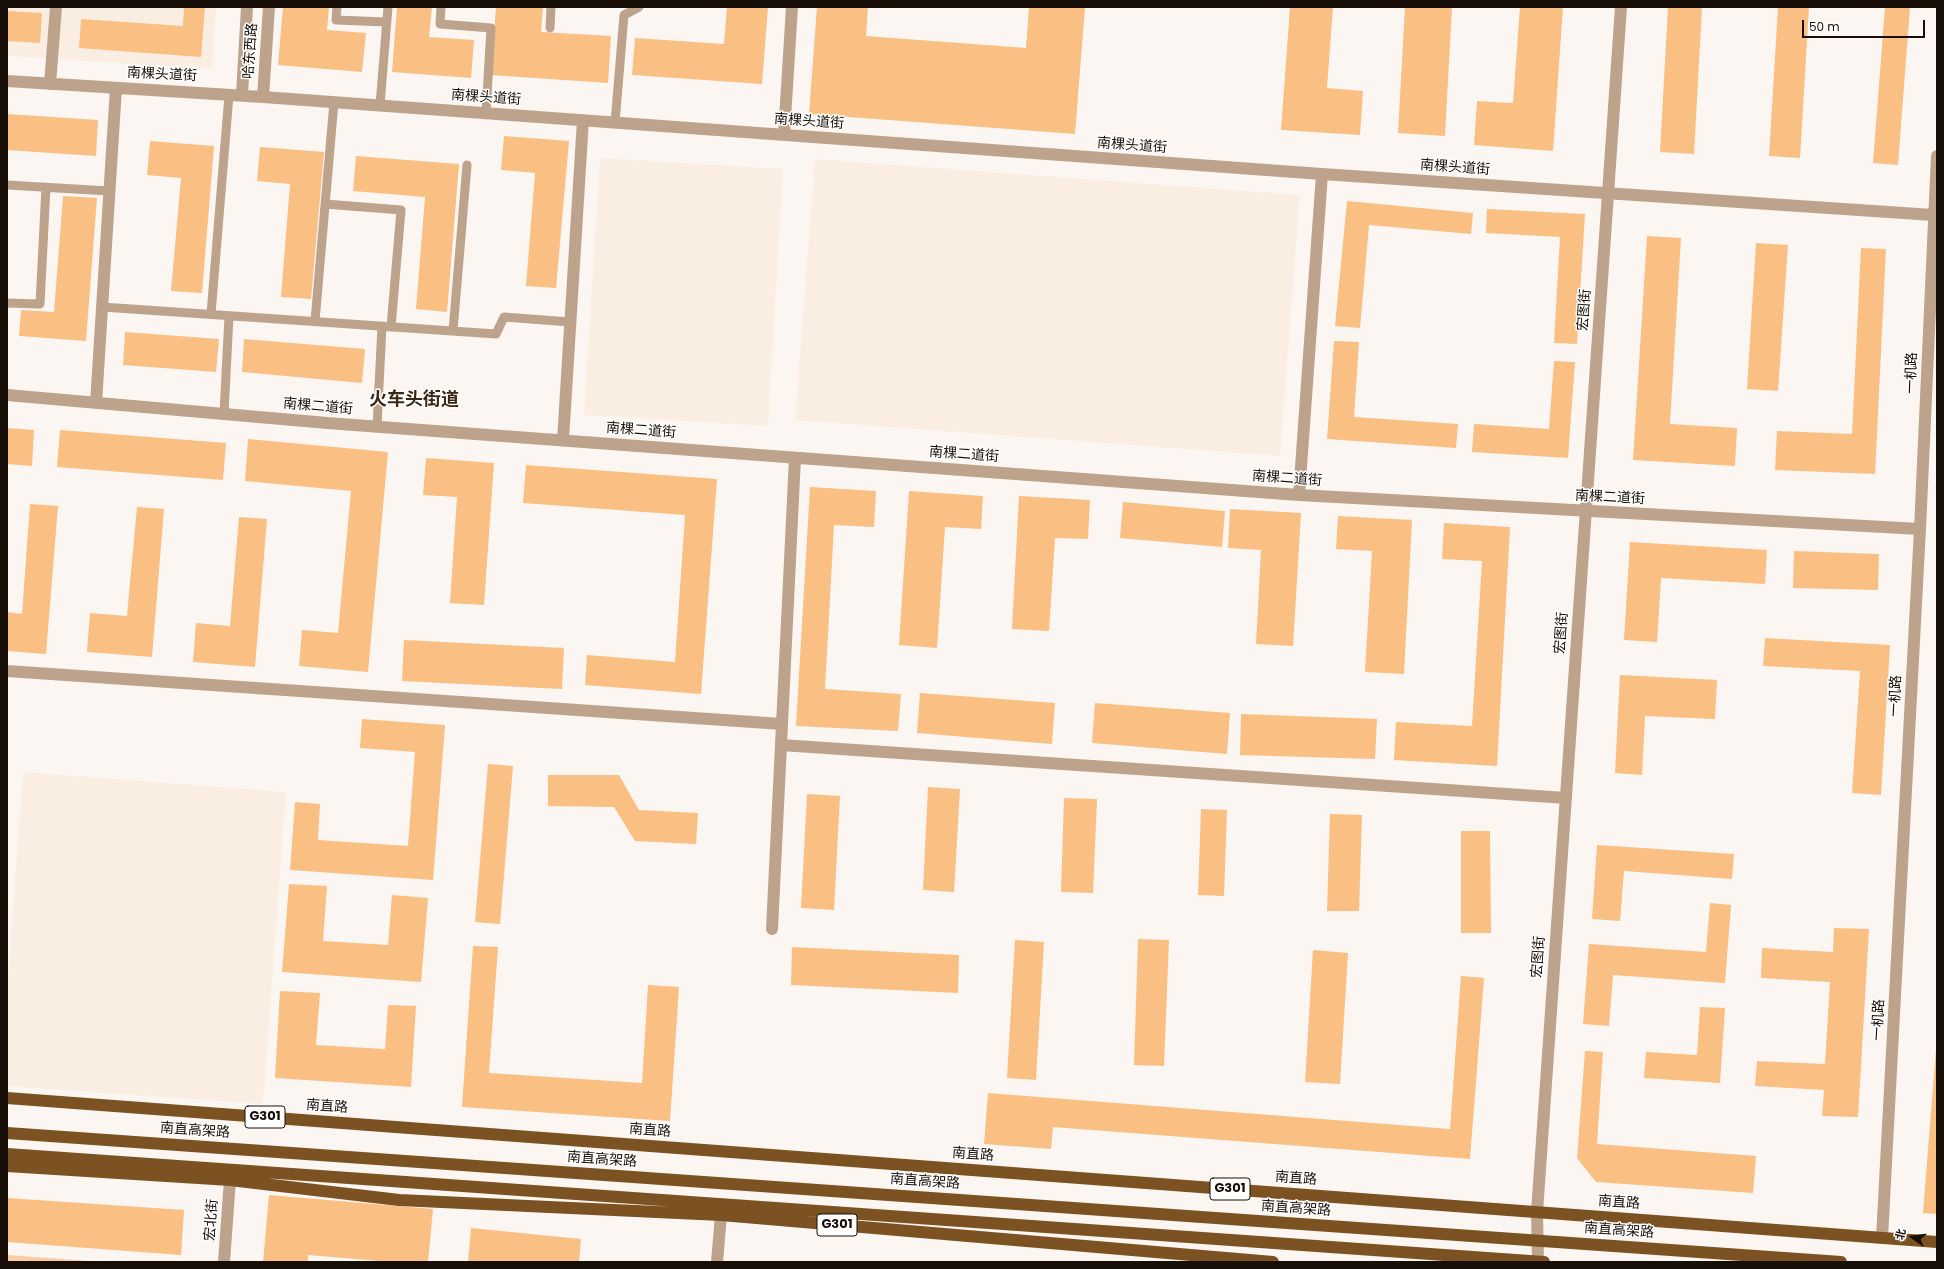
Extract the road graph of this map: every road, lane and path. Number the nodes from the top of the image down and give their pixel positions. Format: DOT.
graph roads {
  1 [pos="56,7"];
  2 [pos="247,7"];
  3 [pos="269,7"];
  4 [pos="337,7"];
  5 [pos="388,7"];
  6 [pos="441,7"];
  7 [pos="551,7"];
  8 [pos="639,7"];
  9 [pos="792,7"];
  10 [pos="1621,7"];
  11 [pos="386,22"];
  12 [pos="550,28"];
  13 [pos="7,81"];
  14 [pos="50,84"];
  15 [pos="116,88"];
  16 [pos="229,95"];
  17 [pos="242,95"];
  18 [pos="263,97"];
  19 [pos="334,102"];
  20 [pos="380,105"];
  21 [pos="486,113"];
  22 [pos="583,120"];
  23 [pos="615,123"];
  24 [pos="784,135"];
  25 [pos="1937,156"];
  26 [pos="467,165"];
  27 [pos="1322,174"];
  28 [pos="7,184"];
  29 [pos="46,187"];
  30 [pos="110,191"];
  31 [pos="1608,193"];
  32 [pos="325,204"];
  33 [pos="1933,215"];
  34 [pos="7,303"];
  35 [pos="102,307"];
  36 [pos="211,314"];
  37 [pos="229,316"];
  38 [pos="315,321"];
  39 [pos="570,322"];
  40 [pos="387,326"];
  41 [pos="453,331"];
  42 [pos="7,395"];
  43 [pos="96,403"];
  44 [pos="224,414"];
  45 [pos="377,426"];
  46 [pos="563,440"];
  47 [pos="795,458"];
  48 [pos="1299,495"];
  49 [pos="1586,512"];
  50 [pos="1920,529"];
  51 [pos="7,671"];
  52 [pos="782,724"];
  53 [pos="781,745"];
  54 [pos="1566,798"];
  55 [pos="772,929"];
  56 [pos="7,1098"];
  57 [pos="7,1133"];
  58 [pos="7,1154"];
  59 [pos="7,1166"];
  60 [pos="230,1180"];
  61 [pos="1537,1212"];
  62 [pos="721,1215"];
  63 [pos="1882,1238"];
  64 [pos="1937,1242"];
  65 [pos="224,1262"];
  66 [pos="717,1262"];
  67 [pos="1273,1262"];
  68 [pos="1538,1262"];
  69 [pos="1544,1262"];
  70 [pos="1841,1262"];
  1 -- 14 [label="street"];
  2 -- 17 [label="street, 哈东西路"];
  3 -- 18 [label="street, 哈东西路"];
  4 -- 11 [label="lane"];
  5 -- 11 [label="lane"];
  6 -- 21 [label="lane"];
  7 -- 12 [label="lane"];
  8 -- 23 [label="lane"];
  9 -- 24 [label="street"];
  10 -- 31 [label="street, 宏图街"];
  11 -- 20 [label="lane"];
  13 -- 14 [label="street, 南棵头道街"];
  14 -- 15 [label="street, 南棵头道街"];
  15 -- 16 [label="street, 南棵头道街"];
  15 -- 30 [label="street"];
  16 -- 17 [label="street, 南棵头道街"];
  16 -- 36 [label="lane"];
  17 -- 18 [label="street, 南棵头道街"];
  18 -- 19 [label="street, 南棵头道街"];
  19 -- 20 [label="street, 南棵头道街"];
  19 -- 32 [label="lane"];
  20 -- 21 [label="street, 南棵头道街"];
  21 -- 22 [label="street, 南棵头道街"];
  22 -- 23 [label="street, 南棵头道街"];
  22 -- 39 [label="street"];
  23 -- 24 [label="street, 南棵头道街"];
  24 -- 27 [label="street, 南棵头道街"];
  25 -- 33 [label="street, 一机路"];
  26 -- 41 [label="lane"];
  27 -- 31 [label="street, 南棵头道街"];
  27 -- 48 [label="street"];
  28 -- 29 [label="lane"];
  29 -- 30 [label="lane"];
  29 -- 34 [label="lane"];
  30 -- 35 [label="street"];
  31 -- 33 [label="street, 南棵头道街"];
  31 -- 49 [label="street, 宏图街"];
  32 -- 38 [label="lane"];
  32 -- 40 [label="lane"];
  33 -- 50 [label="street, 一机路"];
  35 -- 36 [label="lane"];
  35 -- 43 [label="street"];
  36 -- 37 [label="lane"];
  37 -- 38 [label="lane"];
  37 -- 44 [label="lane"];
  38 -- 40 [label="lane"];
  39 -- 41 [label="lane"];
  39 -- 46 [label="street"];
  40 -- 41 [label="lane"];
  40 -- 45 [label="lane"];
  42 -- 43 [label="street, 南棵二道街"];
  43 -- 44 [label="street, 南棵二道街"];
  44 -- 45 [label="street, 南棵二道街"];
  45 -- 46 [label="street, 南棵二道街"];
  46 -- 47 [label="street, 南棵二道街"];
  47 -- 48 [label="street, 南棵二道街"];
  47 -- 52 [label="street"];
  48 -- 49 [label="street, 南棵二道街"];
  49 -- 50 [label="street, 南棵二道街"];
  49 -- 54 [label="street, 宏图街"];
  50 -- 63 [label="street, 一机路"];
  51 -- 52 [label="street"];
  52 -- 53 [label="street"];
  53 -- 54 [label="street"];
  53 -- 55 [label="street"];
  54 -- 61 [label="street, 宏图街"];
  56 -- 61 [label="highway, 南直路 / G301"];
  57 -- 70 [label="highway, 南直高架路"];
  58 -- 69 [label="highway"];
  59 -- 60 [label="highway, G301"];
  60 -- 62 [label="highway, G301"];
  60 -- 65 [label="street, 宏北街"];
  61 -- 63 [label="highway, 南直路 / G301"];
  61 -- 68 [label="street, 宏图街"];
  62 -- 66 [label="street"];
  62 -- 67 [label="highway, G301"];
  63 -- 64 [label="highway, 南直路 / G301"];
}
